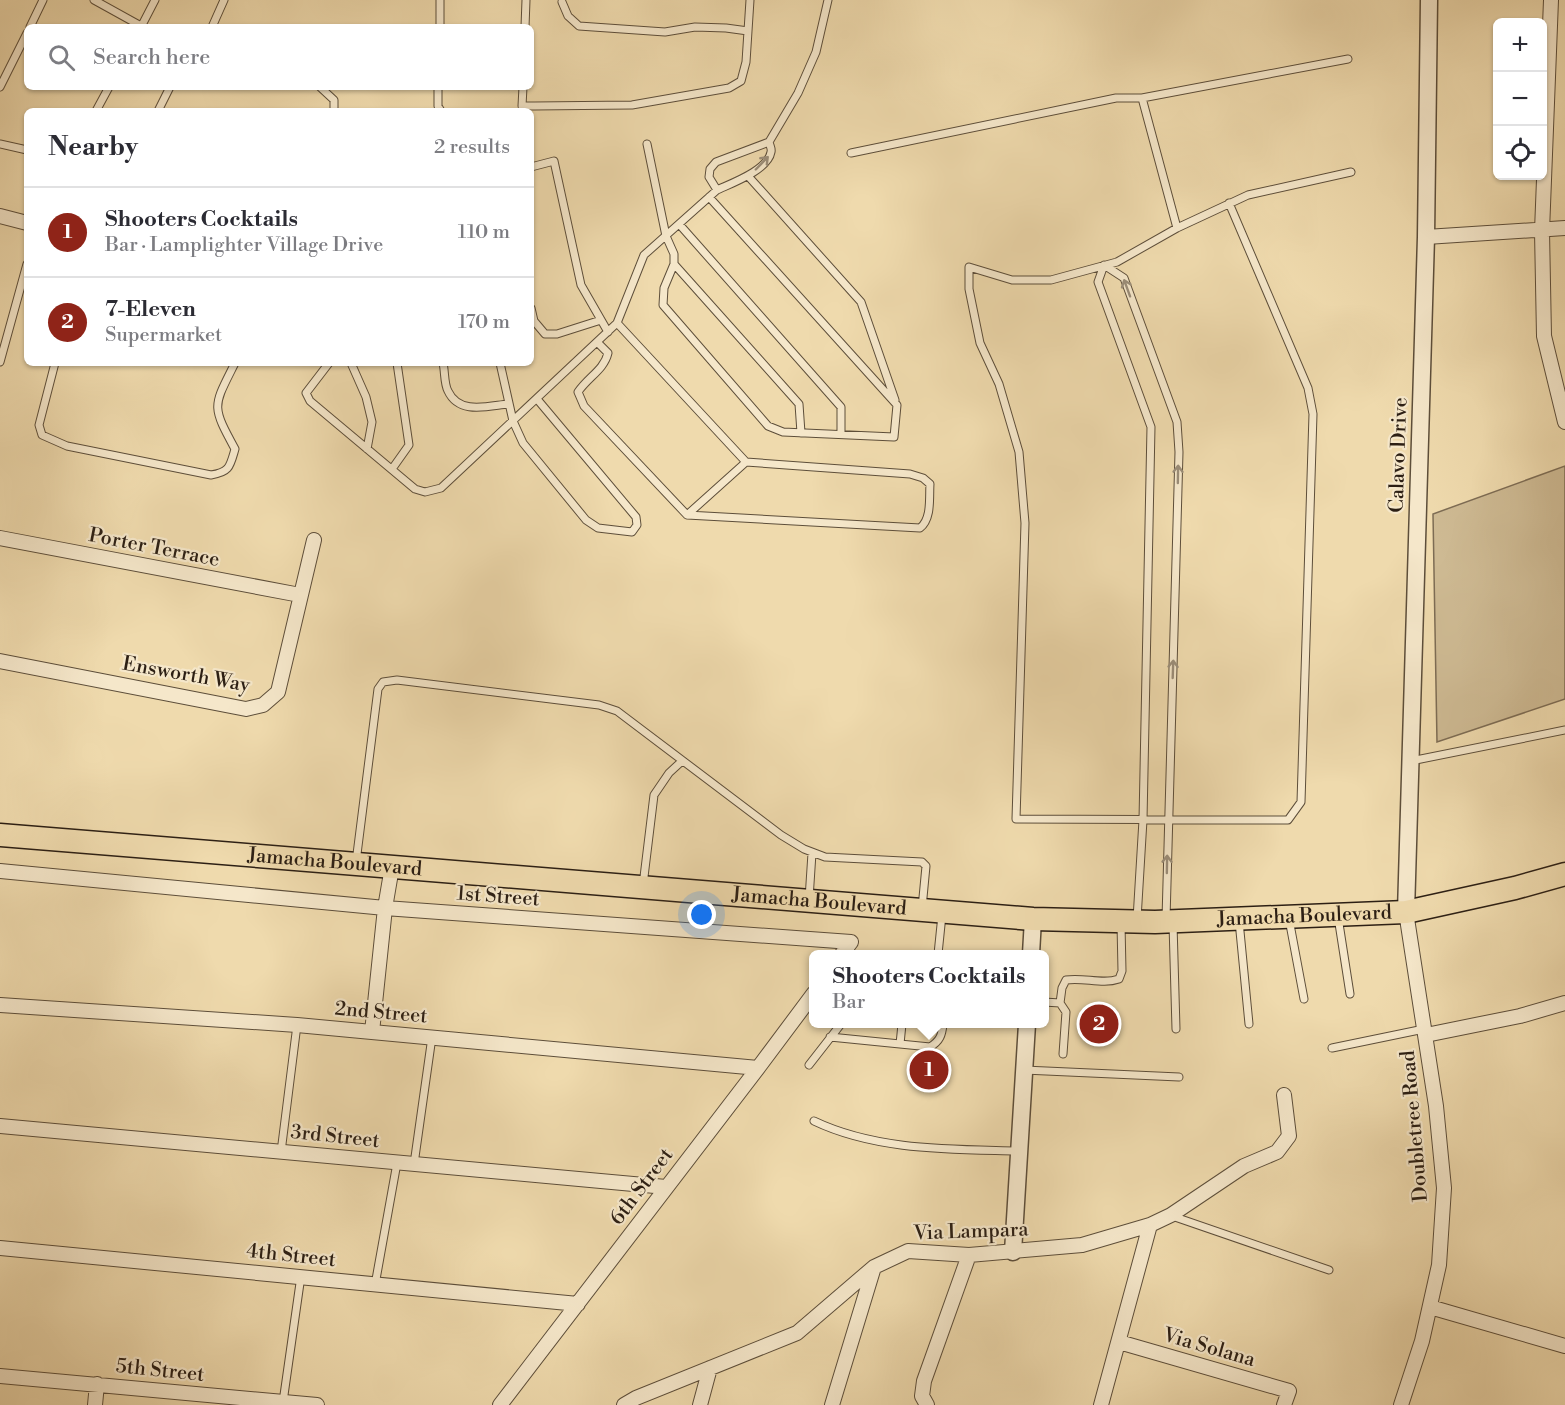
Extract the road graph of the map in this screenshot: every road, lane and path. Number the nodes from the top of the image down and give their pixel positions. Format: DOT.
graph roads {
  1 [pos="43,0"];
  2 [pos="94,0"];
  3 [pos="155,0"];
  4 [pos="224,0"];
  5 [pos="440,0"];
  6 [pos="526,0"];
  7 [pos="553,0"];
  8 [pos="750,0"];
  9 [pos="828,0"];
  10 [pos="1429,0"];
  11 [pos="1551,0"];
  12 [pos="562,1"];
  13 [pos="31,24"];
  14 [pos="137,24"];
  15 [pos="142,24"];
  16 [pos="213,24"];
  17 [pos="440,24"];
  18 [pos="525,24"];
  19 [pos="748,31"];
  20 [pos="24,39"];
  21 [pos="1348,59"];
  22 [pos="0,87"];
  23 [pos="107,90"];
  24 [pos="168,90"];
  25 [pos="323,90"];
  26 [pos="438,90"];
  27 [pos="523,90"];
  28 [pos="1142,98"];
  29 [pos="98,108"];
  30 [pos="160,108"];
  31 [pos="334,108"];
  32 [pos="439,108"];
  33 [pos="521,108"];
  34 [pos="769,142"];
  35 [pos="0,144"];
  36 [pos="647,144"];
  37 [pos="24,149"];
  38 [pos="851,153"];
  39 [pos="534,166"];
  40 [pos="1351,172"];
  41 [pos="748,176"];
  42 [pos="717,190"];
  43 [pos="709,197"];
  44 [pos="1229,202"];
  45 [pos="0,216"];
  46 [pos="24,223"];
  47 [pos="679,224"];
  48 [pos="1177,228"];
  49 [pos="1565,228"];
  50 [pos="1542,231"];
  51 [pos="666,236"];
  52 [pos="1426,237"];
  53 [pos="674,264"];
  54 [pos="1104,266"];
  55 [pos="24,275"];
  56 [pos="601,320"];
  57 [pos="534,321"];
  58 [pos="617,323"];
  59 [pos="608,332"];
  60 [pos="597,342"];
  61 [pos="0,362"];
  62 [pos="54,366"];
  63 [pos="234,366"];
  64 [pos="327,366"];
  65 [pos="352,366"];
  66 [pos="397,366"];
  67 [pos="444,366"];
  68 [pos="501,366"];
  69 [pos="537,399"];
  70 [pos="508,404"];
  71 [pos="897,405"];
  72 [pos="513,421"];
  73 [pos="1565,422"];
  74 [pos="801,433"];
  75 [pos="842,434"];
  76 [pos="367,449"];
  77 [pos="746,462"];
  78 [pos="392,469"];
  79 [pos="687,515"];
  80 [pos="0,538"];
  81 [pos="314,540"];
  82 [pos="300,595"];
  83 [pos="0,661"];
  84 [pos="1565,730"];
  85 [pos="682,760"];
  86 [pos="1411,761"];
  87 [pos="1143,820"];
  88 [pos="1167,820"];
  89 [pos="0,835"];
  90 [pos="812,853"];
  91 [pos="356,864"];
  92 [pos="392,867"];
  93 [pos="0,871"];
  94 [pos="1565,874"];
  95 [pos="643,888"];
  96 [pos="808,901"];
  97 [pos="385,908"];
  98 [pos="932,911"];
  99 [pos="1407,912"];
  100 [pos="1337,915"];
  101 [pos="1288,917"];
  102 [pos="1239,919"];
  103 [pos="1034,920"];
  104 [pos="1129,922"];
  105 [pos="1169,922"];
  106 [pos="845,950"];
  107 [pos="937,950"];
  108 [pos="1031,950"];
  109 [pos="1350,994"];
  110 [pos="809,998"];
  111 [pos="1304,999"];
  112 [pos="1049,1002"];
  113 [pos="1060,1003"];
  114 [pos="1565,1003"];
  115 [pos="0,1005"];
  116 [pos="1249,1024"];
  117 [pos="297,1025"];
  118 [pos="837,1028"];
  119 [pos="902,1028"];
  120 [pos="943,1028"];
  121 [pos="1027,1028"];
  122 [pos="1176,1029"];
  123 [pos="372,1032"];
  124 [pos="1426,1032"];
  125 [pos="432,1037"];
  126 [pos="830,1037"];
  127 [pos="900,1044"];
  128 [pos="1332,1048"];
  129 [pos="1064,1054"];
  130 [pos="809,1065"];
  131 [pos="758,1068"];
  132 [pos="1024,1070"];
  133 [pos="1179,1077"];
  134 [pos="1284,1095"];
  135 [pos="814,1121"];
  136 [pos="0,1126"];
  137 [pos="1019,1151"];
  138 [pos="281,1152"];
  139 [pos="397,1163"];
  140 [pos="414,1164"];
  141 [pos="666,1187"];
  142 [pos="1171,1215"];
  143 [pos="1150,1225"];
  144 [pos="0,1248"];
  145 [pos="1013,1252"];
  146 [pos="969,1255"];
  147 [pos="874,1267"];
  148 [pos="1329,1270"];
  149 [pos="301,1276"];
  150 [pos="375,1285"];
  151 [pos="578,1304"];
  152 [pos="1430,1307"];
  153 [pos="1119,1342"];
  154 [pos="1565,1346"];
  155 [pos="710,1368"];
  156 [pos="0,1376"];
  157 [pos="97,1384"];
  158 [pos="1286,1398"];
  159 [pos="223,1401"];
  160 [pos="283,1402"];
  161 [pos="95,1405"];
  162 [pos="317,1405"];
  163 [pos="500,1405"];
  164 [pos="624,1405"];
  165 [pos="700,1405"];
  166 [pos="832,1405"];
  167 [pos="927,1405"];
  168 [pos="1101,1405"];
  169 [pos="1401,1405"];
  1 -- 13 [label="lane"];
  2 -- 14 [label="lane"];
  3 -- 15 [label="lane"];
  4 -- 16 [label="lane"];
  5 -- 17 [label="lane"];
  6 -- 18 [label="lane"];
  7 -- 12 [label="lane"];
  8 -- 19 [label="lane"];
  9 -- 34 [label="lane"];
  10 -- 52 [label="street, Calavo Drive"];
  11 -- 50 [label="street"];
  12 -- 19 [label="lane"];
  19 -- 33 [label="lane"];
  20 -- 22 [label="lane"];
  21 -- 28 [label="lane"];
  23 -- 29 [label="lane"];
  24 -- 30 [label="lane"];
  25 -- 31 [label="lane"];
  26 -- 32 [label="lane"];
  27 -- 33 [label="lane"];
  28 -- 38 [label="lane"];
  28 -- 48 [label="lane"];
  41 -- 34 [label="lane, one-way"];
  34 -- 42 [label="lane"];
  35 -- 37 [label="lane"];
  36 -- 51 [label="lane"];
  39 -- 56 [label="lane"];
  40 -- 44 [label="lane"];
  41 -- 42 [label="lane"];
  41 -- 71 [label="lane"];
  42 -- 43 [label="lane"];
  43 -- 47 [label="lane"];
  43 -- 71 [label="lane"];
  44 -- 48 [label="lane"];
  44 -- 88 [label="lane"];
  45 -- 46 [label="street"];
  47 -- 51 [label="lane"];
  47 -- 75 [label="lane"];
  48 -- 54 [label="lane"];
  49 -- 50 [label="street"];
  50 -- 52 [label="street"];
  50 -- 73 [label="street"];
  51 -- 53 [label="lane"];
  51 -- 58 [label="lane"];
  52 -- 86 [label="street, Calavo Drive"];
  53 -- 74 [label="lane"];
  53 -- 74 [label="lane"];
  54 -- 87 [label="lane"];
  54 -- 87 [label="lane"];
  88 -- 54 [label="lane, one-way"];
  55 -- 61 [label="lane"];
  56 -- 57 [label="lane"];
  56 -- 59 [label="lane"];
  58 -- 59 [label="lane"];
  58 -- 77 [label="lane"];
  59 -- 60 [label="lane"];
  60 -- 69 [label="lane"];
  60 -- 79 [label="lane"];
  62 -- 63 [label="lane"];
  64 -- 76 [label="lane"];
  65 -- 76 [label="lane"];
  66 -- 78 [label="lane"];
  67 -- 70 [label="lane"];
  68 -- 70 [label="lane"];
  69 -- 72 [label="lane"];
  69 -- 72 [label="lane"];
  70 -- 72 [label="lane"];
  71 -- 75 [label="lane"];
  72 -- 78 [label="lane"];
  74 -- 75 [label="lane"];
  76 -- 78 [label="lane"];
  77 -- 79 [label="lane"];
  77 -- 79 [label="lane"];
  80 -- 82 [label="street, Porter Terrace"];
  81 -- 82 [label="street, Ensworth Way"];
  82 -- 83 [label="street, Ensworth Way"];
  84 -- 86 [label="lane"];
  85 -- 90 [label="lane"];
  85 -- 91 [label="lane"];
  85 -- 95 [label="lane"];
  86 -- 99 [label="street, Calavo Drive"];
  87 -- 88 [label="lane"];
  87 -- 104 [label="lane"];
  105 -- 88 [label="lane, one-way"];
  89 -- 91 [label="main road, Jamacha Boulevard"];
  90 -- 96 [label="lane"];
  90 -- 98 [label="lane"];
  91 -- 92 [label="main road, Jamacha Boulevard"];
  92 -- 95 [label="main road, Jamacha Boulevard"];
  92 -- 97 [label="street"];
  93 -- 97 [label="street, 1st Street"];
  94 -- 99 [label="main road, Jamacha Boulevard"];
  95 -- 96 [label="main road, Jamacha Boulevard"];
  96 -- 98 [label="main road, Jamacha Boulevard"];
  97 -- 106 [label="street, 1st Street"];
  97 -- 123 [label="street"];
  98 -- 103 [label="main road, Jamacha Boulevard"];
  98 -- 107 [label="lane"];
  99 -- 100 [label="main road, Jamacha Boulevard"];
  99 -- 124 [label="street, Doubletree Road"];
  100 -- 101 [label="main road, Jamacha Boulevard"];
  100 -- 109 [label="lane"];
  101 -- 102 [label="main road, Jamacha Boulevard"];
  101 -- 111 [label="lane"];
  102 -- 105 [label="main road, Jamacha Boulevard"];
  102 -- 116 [label="lane"];
  103 -- 104 [label="main road, Jamacha Boulevard"];
  103 -- 108 [label="street"];
  104 -- 105 [label="main road, Jamacha Boulevard"];
  104 -- 113 [label="lane"];
  105 -- 122 [label="lane"];
  110 -- 131 [label="street, 6th Street"];
  112 -- 113 [label="lane"];
  113 -- 129 [label="lane"];
  114 -- 124 [label="street"];
  115 -- 117 [label="street, 2nd Street"];
  117 -- 123 [label="street, 2nd Street"];
  117 -- 138 [label="lane"];
  118 -- 126 [label="lane"];
  119 -- 127 [label="lane"];
  120 -- 127 [label="lane"];
  121 -- 132 [label="street"];
  123 -- 125 [label="street, 2nd Street"];
  124 -- 128 [label="lane"];
  124 -- 152 [label="street, Doubletree Road"];
  125 -- 131 [label="street, 2nd Street"];
  125 -- 140 [label="lane"];
  126 -- 127 [label="lane"];
  126 -- 130 [label="lane"];
  131 -- 141 [label="street, 6th Street"];
  132 -- 133 [label="lane"];
  132 -- 137 [label="street"];
  134 -- 142 [label="street, Via Lampara"];
  135 -- 137 [label="lane"];
  136 -- 138 [label="street, 3rd Street"];
  137 -- 145 [label="street"];
  138 -- 139 [label="street, 3rd Street"];
  139 -- 140 [label="street, 3rd Street"];
  139 -- 150 [label="lane"];
  140 -- 141 [label="street, 3rd Street"];
  141 -- 151 [label="street, 6th Street"];
  142 -- 143 [label="street, Via Lampara"];
  142 -- 148 [label="lane"];
  143 -- 145 [label="street, Via Lampara"];
  143 -- 153 [label="street"];
  144 -- 149 [label="street, 4th Street"];
  145 -- 146 [label="street, Via Lampara"];
  146 -- 147 [label="street, Via Lampara"];
  146 -- 167 [label="street"];
  147 -- 155 [label="street, Via Lampara"];
  147 -- 166 [label="street"];
  149 -- 150 [label="street, 4th Street"];
  149 -- 160 [label="lane"];
  150 -- 151 [label="street, 4th Street"];
  151 -- 163 [label="street, 6th Street"];
  152 -- 154 [label="street"];
  152 -- 169 [label="street, Doubletree Road"];
  153 -- 158 [label="street, Via Solana"];
  153 -- 168 [label="street"];
  155 -- 164 [label="street, Via Lampara"];
  155 -- 165 [label="street"];
  156 -- 157 [label="street, 5th Street"];
  157 -- 159 [label="street, 5th Street"];
  157 -- 161 [label="street"];
  159 -- 160 [label="street, 5th Street"];
  160 -- 162 [label="street, 5th Street"];
}
